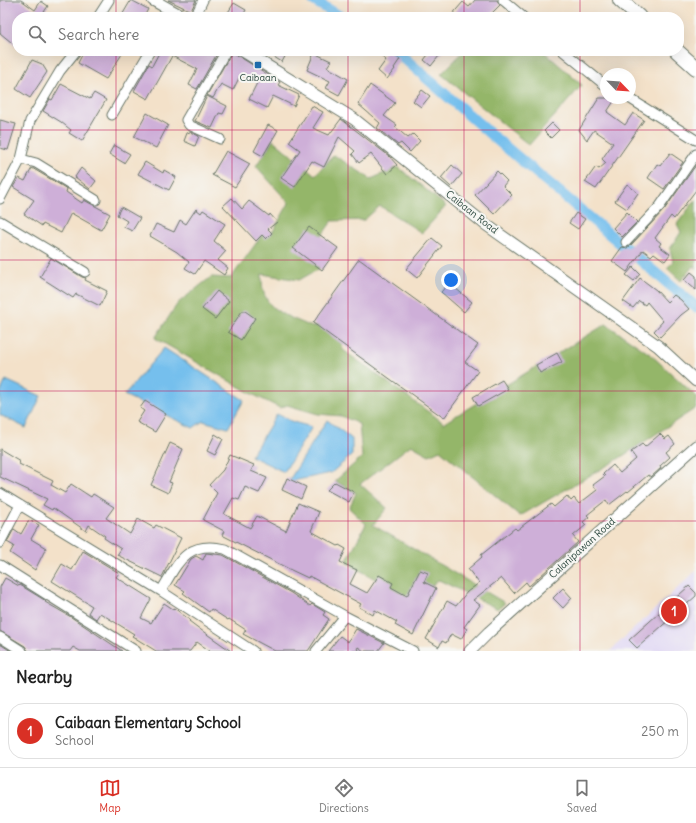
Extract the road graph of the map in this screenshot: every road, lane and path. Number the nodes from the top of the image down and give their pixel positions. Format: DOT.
graph roads {
  1 [pos="109,0"];
  2 [pos="153,0"];
  3 [pos="203,0"];
  4 [pos="503,0"];
  5 [pos="620,0"];
  6 [pos="101,12"];
  7 [pos="171,12"];
  8 [pos="197,12"];
  9 [pos="517,12"];
  10 [pos="633,12"];
  11 [pos="72,56"];
  12 [pos="147,56"];
  13 [pos="223,56"];
  14 [pos="251,56"];
  15 [pos="569,56"];
  16 [pos="683,56"];
  17 [pos="696,68"];
  18 [pos="600,81"];
  19 [pos="636,102"];
  20 [pos="112,114"];
  21 [pos="220,139"];
  22 [pos="696,140"];
  23 [pos="696,154"];
  24 [pos="21,159"];
  25 [pos="0,199"];
  26 [pos="96,200"];
  27 [pos="0,222"];
  28 [pos="626,242"];
  29 [pos="85,272"];
  30 [pos="696,381"];
  31 [pos="696,446"];
  32 [pos="0,493"];
  33 [pos="20,505"];
  34 [pos="0,543"];
  35 [pos="0,565"];
  36 [pos="161,591"];
  37 [pos="345,616"];
  38 [pos="0,636"];
  39 [pos="398,643"];
  40 [pos="22,651"];
  41 [pos="136,651"];
  42 [pos="253,651"];
  43 [pos="316,651"];
  44 [pos="392,651"];
  45 [pos="413,651"];
  46 [pos="470,651"];
  1 -- 6 [label="street"];
  2 -- 7 [label="street"];
  3 -- 8 [label="street"];
  4 -- 9 [label="street"];
  5 -- 10 [label="main road"];
  11 -- 24 [label="street"];
  12 -- 20 [label="street"];
  13 -- 21 [label="street"];
  14 -- 30 [label="street, Caibaan Road"];
  15 -- 18 [label="street"];
  16 -- 17 [label="main road"];
  19 -- 22 [label="street"];
  23 -- 28 [label="street"];
  24 -- 25 [label="street"];
  24 -- 26 [label="street"];
  27 -- 29 [label="street"];
  31 -- 46 [label="street, Calanipawan Road"];
  32 -- 33 [label="street"];
  33 -- 34 [label="street"];
  33 -- 36 [label="street"];
  35 -- 41 [label="street"];
  36 -- 37 [label="street"];
  36 -- 42 [label="street"];
  37 -- 39 [label="street"];
  37 -- 43 [label="street"];
  38 -- 40 [label="street"];
  39 -- 44 [label="street"];
  39 -- 45 [label="street"];
}
